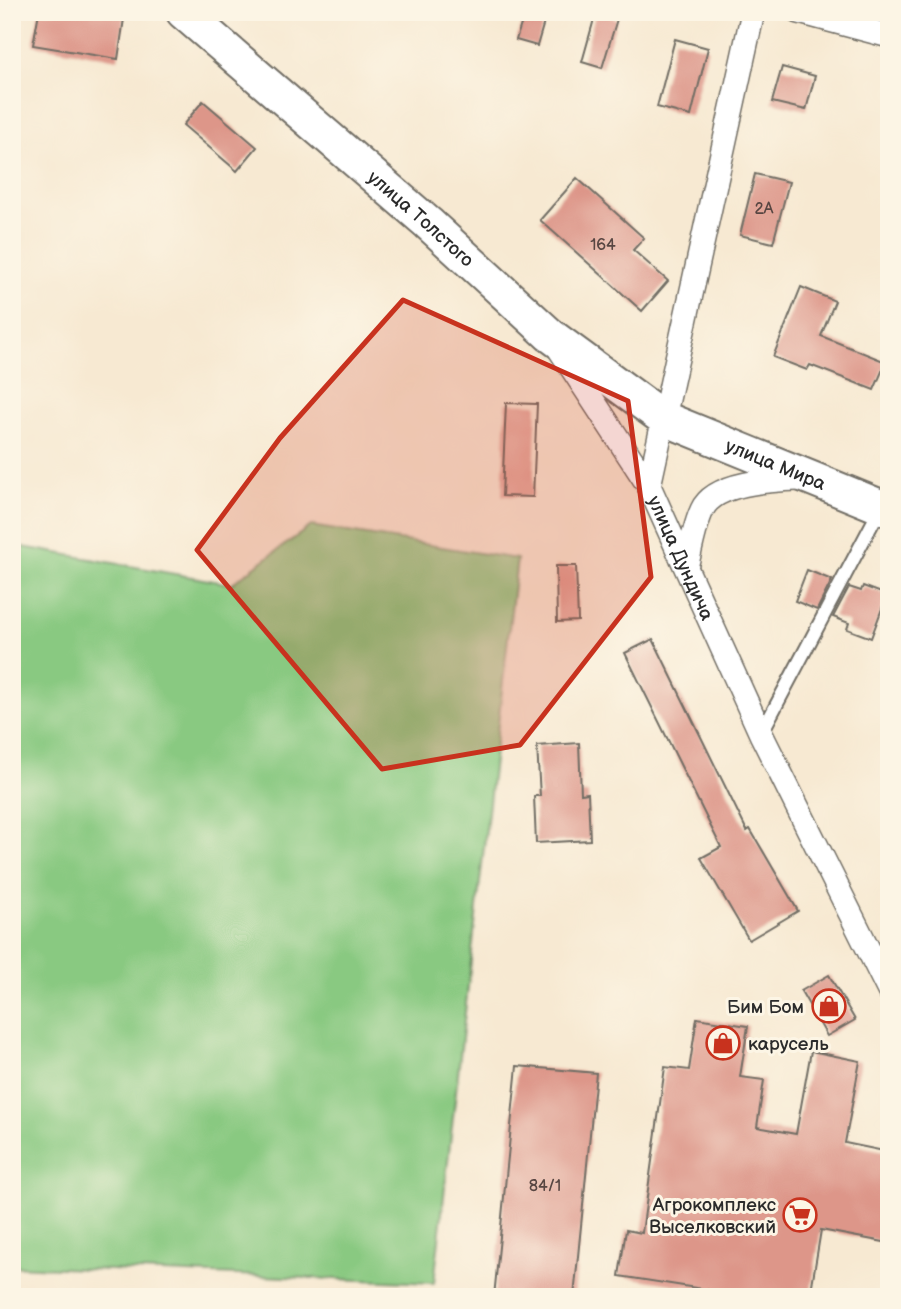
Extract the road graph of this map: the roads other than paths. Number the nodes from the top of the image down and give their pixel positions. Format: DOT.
graph roads {
  1 [pos="183,12"];
  2 [pos="753,12"];
  3 [pos="799,12"];
  4 [pos="889,36"];
  5 [pos="551,335"];
  6 [pos="663,418"];
  7 [pos="807,479"];
  8 [pos="649,486"];
  9 [pos="885,509"];
  10 [pos="686,567"];
  11 [pos="761,734"];
  12 [pos="889,991"];
  1 -- 5 [label="main road, улица Толстого"];
  2 -- 6 [label="street, улица Дундича"];
  3 -- 4 [label="street"];
  5 -- 6 [label="main road, улица Толстого"];
  5 -- 8 [label="street"];
  6 -- 7 [label="main road, улица Мира"];
  6 -- 8 [label="street, улица Дундича"];
  7 -- 9 [label="main road, улица Мира"];
  7 -- 10 [label="street"];
  8 -- 10 [label="street, улица Дундича"];
  9 -- 11 [label="lane"];
  10 -- 11 [label="street, улица Дундича"];
  11 -- 12 [label="street, улица Дундича"];
}
